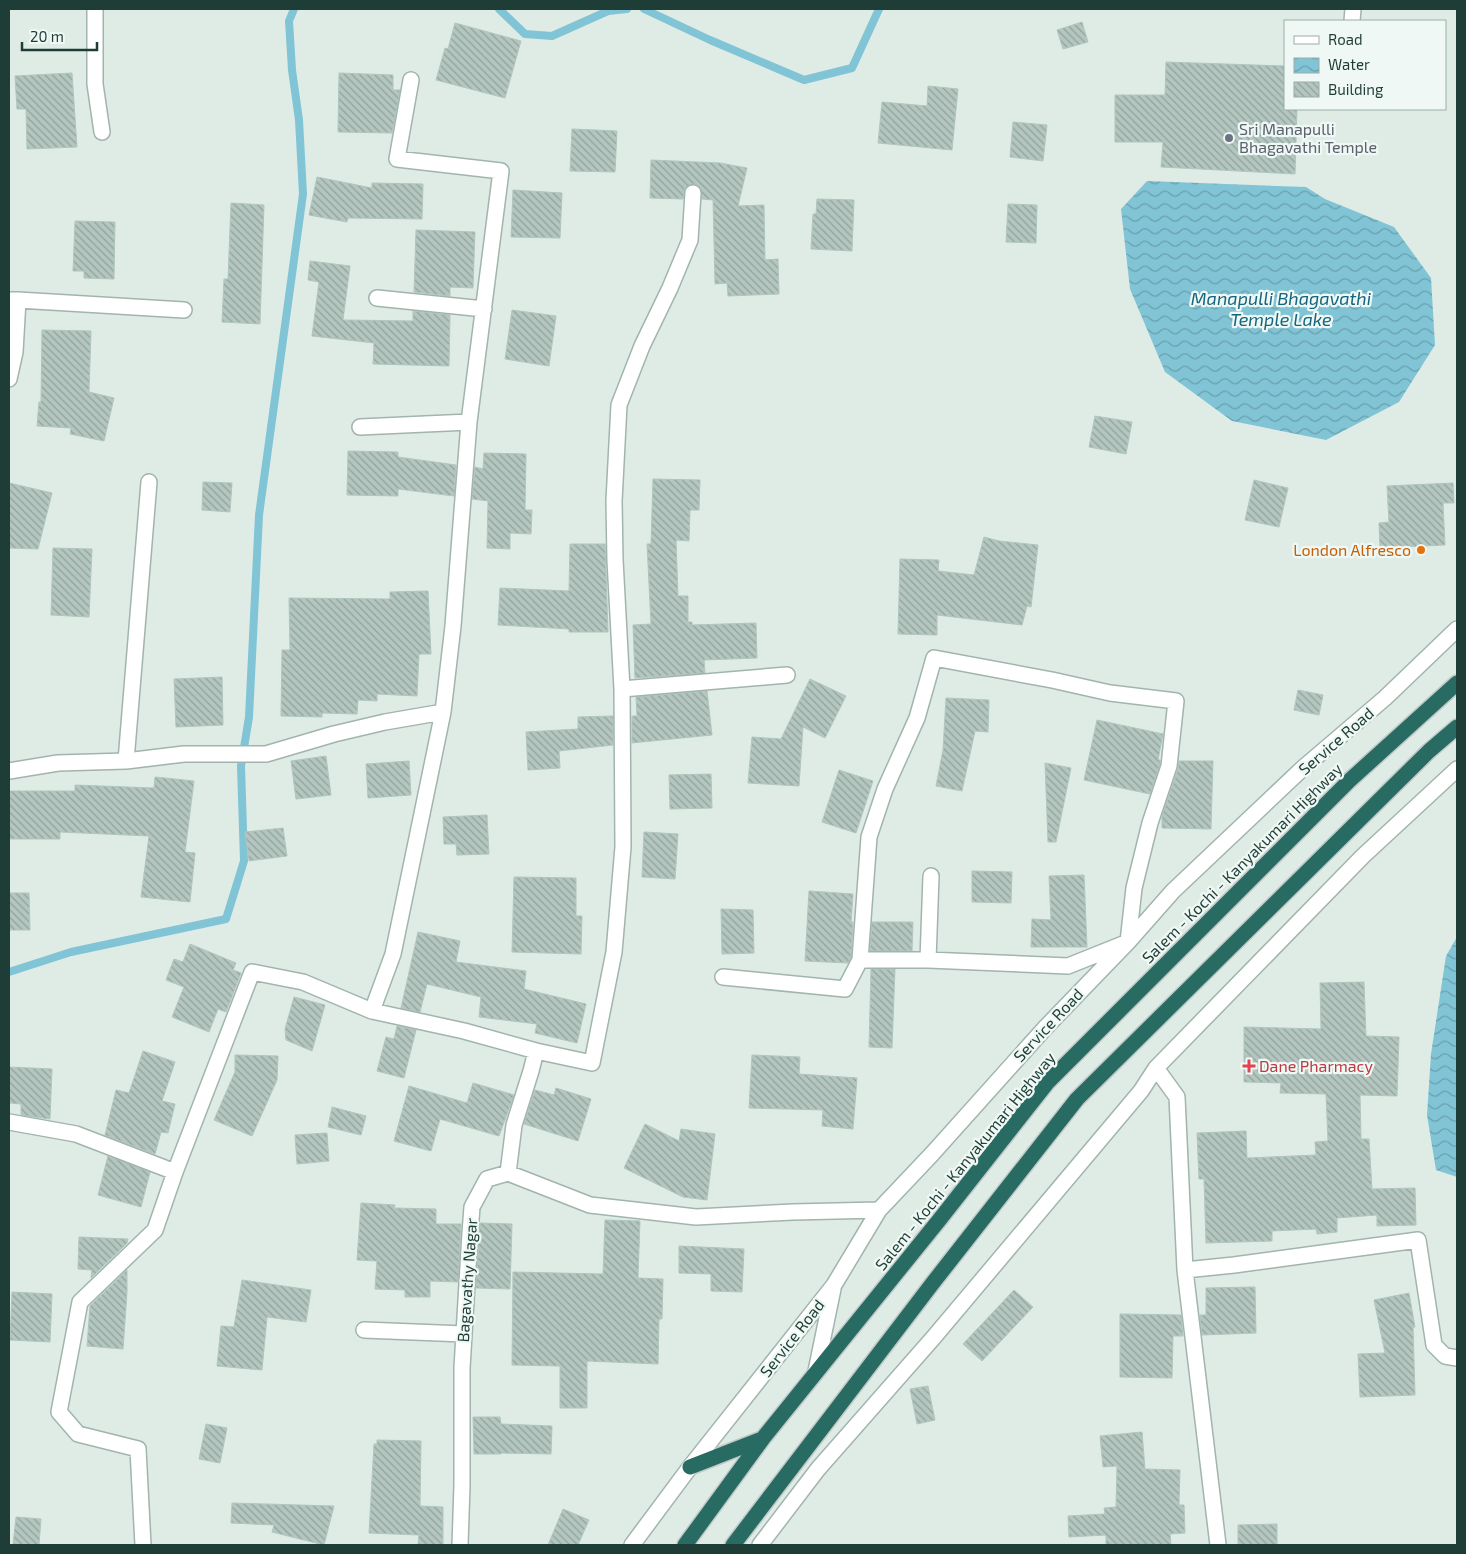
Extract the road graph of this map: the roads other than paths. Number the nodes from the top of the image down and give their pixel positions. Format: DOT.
graph roads {
  1 [pos="95,9"];
  2 [pos="412,80"];
  3 [pos="102,132"];
  4 [pos="693,193"];
  5 [pos="377,298"];
  6 [pos="13,300"];
  7 [pos="484,309"];
  8 [pos="184,310"];
  9 [pos="9,379"];
  10 [pos="469,422"];
  11 [pos="360,426"];
  12 [pos="149,482"];
  13 [pos="1457,630"];
  14 [pos="787,675"];
  15 [pos="1457,683"];
  16 [pos="622,689"];
  17 [pos="443,712"];
  18 [pos="1457,727"];
  19 [pos="126,761"];
  20 [pos="1457,769"];
  21 [pos="9,771"];
  22 [pos="931,876"];
  23 [pos="1128,942"];
  24 [pos="860,960"];
  25 [pos="928,960"];
  26 [pos="723,977"];
  27 [pos="372,1011"];
  28 [pos="536,1051"];
  29 [pos="1156,1068"];
  30 [pos="9,1122"];
  31 [pos="175,1172"];
  32 [pos="508,1173"];
  33 [pos="879,1210"];
  34 [pos="1185,1270"];
  35 [pos="834,1286"];
  36 [pos="364,1330"];
  37 [pos="464,1334"];
  38 [pos="1457,1358"];
  39 [pos="816,1371"];
  40 [pos="762,1439"];
  41 [pos="690,1467"];
  42 [pos="143,1545"];
  43 [pos="460,1545"];
  44 [pos="632,1545"];
  45 [pos="686,1545"];
  46 [pos="733,1545"];
  47 [pos="760,1545"];
  48 [pos="1218,1545"];
  1 -- 3 [label="street"];
  2 -- 7 [label="street"];
  4 -- 16 [label="street"];
  5 -- 7 [label="street"];
  6 -- 8 [label="street"];
  6 -- 9 [label="street"];
  7 -- 10 [label="street"];
  10 -- 11 [label="street"];
  10 -- 17 [label="street"];
  12 -- 19 [label="street"];
  13 -- 23 [label="street, Service Road"];
  14 -- 16 [label="street"];
  15 -- 39 [label="highway, Salem - Kochi - Kanyakumari Highway"];
  16 -- 28 [label="street"];
  17 -- 19 [label="street"];
  17 -- 27 [label="street"];
  18 -- 46 [label="highway"];
  19 -- 21 [label="street"];
  20 -- 29 [label="street"];
  22 -- 25 [label="street"];
  23 -- 24 [label="street"];
  23 -- 25 [label="street"];
  23 -- 33 [label="street, Service Road"];
  24 -- 25 [label="street"];
  24 -- 26 [label="street"];
  27 -- 28 [label="street"];
  27 -- 31 [label="street"];
  28 -- 32 [label="street"];
  29 -- 34 [label="street"];
  29 -- 47 [label="street"];
  30 -- 31 [label="street"];
  31 -- 42 [label="street"];
  32 -- 33 [label="street"];
  32 -- 37 [label="street, Bagavathy Nagar"];
  33 -- 35 [label="street, Service Road"];
  34 -- 38 [label="street"];
  34 -- 48 [label="street"];
  35 -- 39 [label="street"];
  35 -- 41 [label="street, Service Road"];
  36 -- 37 [label="street"];
  37 -- 43 [label="street, Bagavathy Nagar"];
  39 -- 40 [label="highway, Salem - Kochi - Kanyakumari Highway"];
  40 -- 41 [label="highway"];
  40 -- 45 [label="highway, Salem - Kochi - Kanyakumari Highway"];
  41 -- 44 [label="street, Service Road"];
}
